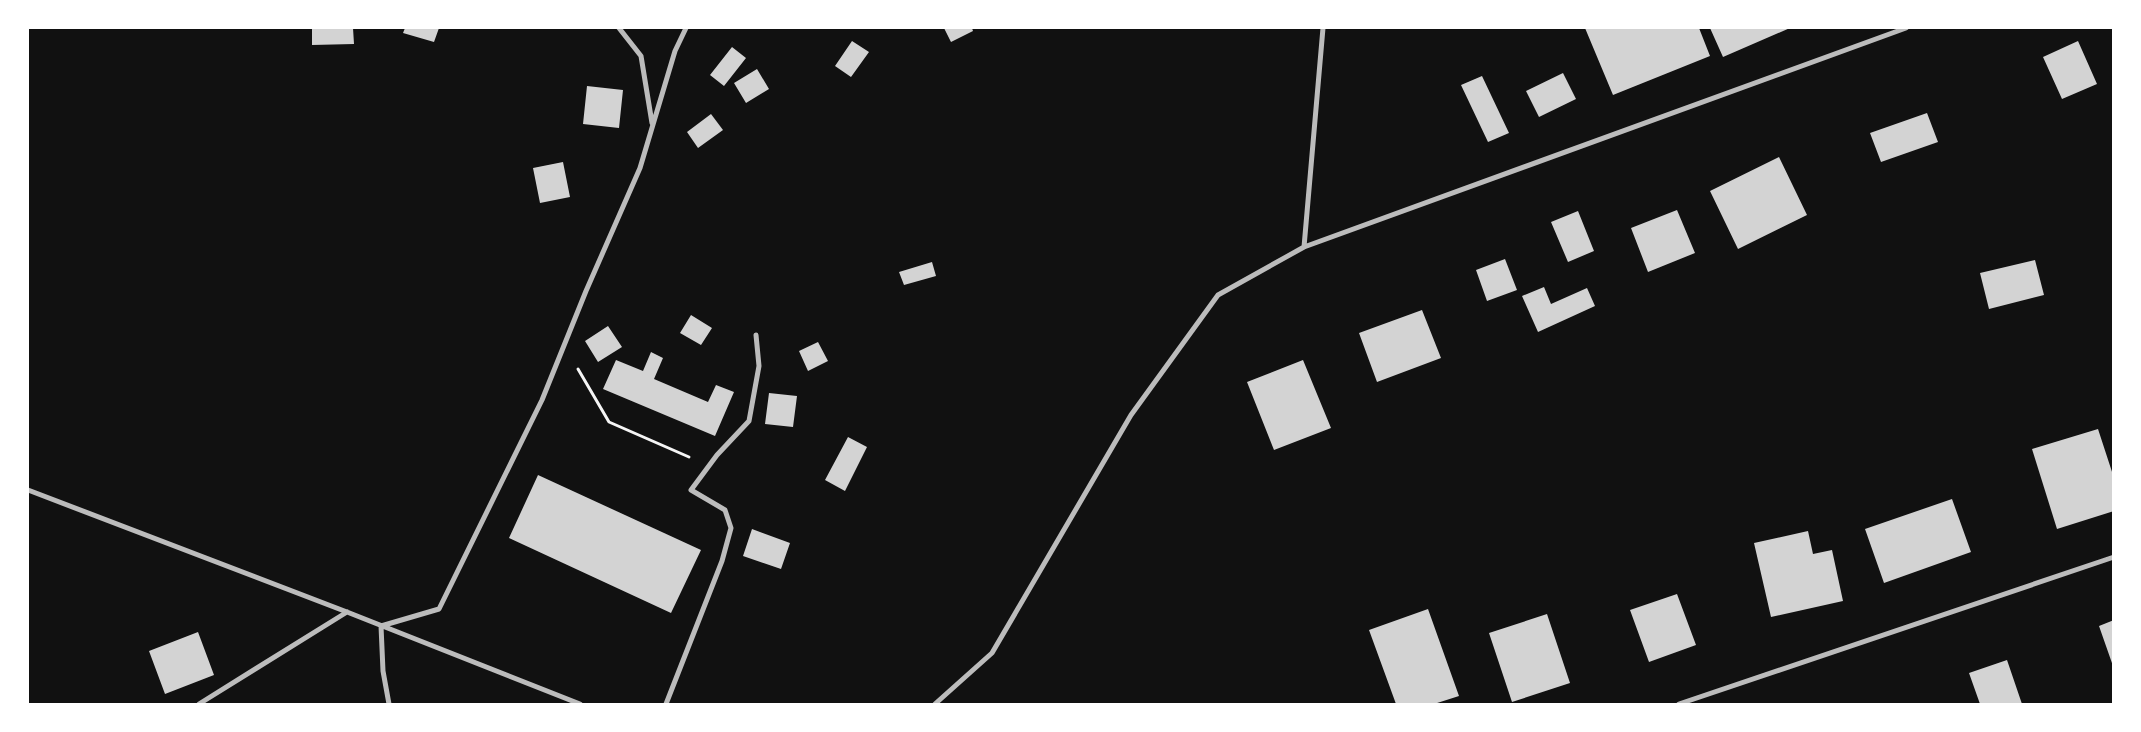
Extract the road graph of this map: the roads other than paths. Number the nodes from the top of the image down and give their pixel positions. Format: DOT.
graph roads {
  1 [pos="619,28"];
  2 [pos="686,28"];
  3 [pos="1323,28"];
  4 [pos="1906,28"];
  5 [pos="652,126"];
  6 [pos="1304,247"];
  7 [pos="756,335"];
  8 [pos="28,490"];
  9 [pos="2114,557"];
  10 [pos="348,612"];
  11 [pos="381,626"];
  12 [pos="199,704"];
  13 [pos="389,704"];
  14 [pos="580,704"];
  15 [pos="666,704"];
  16 [pos="935,704"];
  17 [pos="1679,704"];
  1 -- 5 [label="street"];
  2 -- 5 [label="street"];
  3 -- 6 [label="street"];
  4 -- 6 [label="street"];
  5 -- 11 [label="street"];
  6 -- 16 [label="street"];
  7 -- 15 [label="street"];
  8 -- 10 [label="street"];
  9 -- 17 [label="street"];
  10 -- 11 [label="street"];
  10 -- 12 [label="street"];
  11 -- 13 [label="street"];
  11 -- 14 [label="street"];
}
